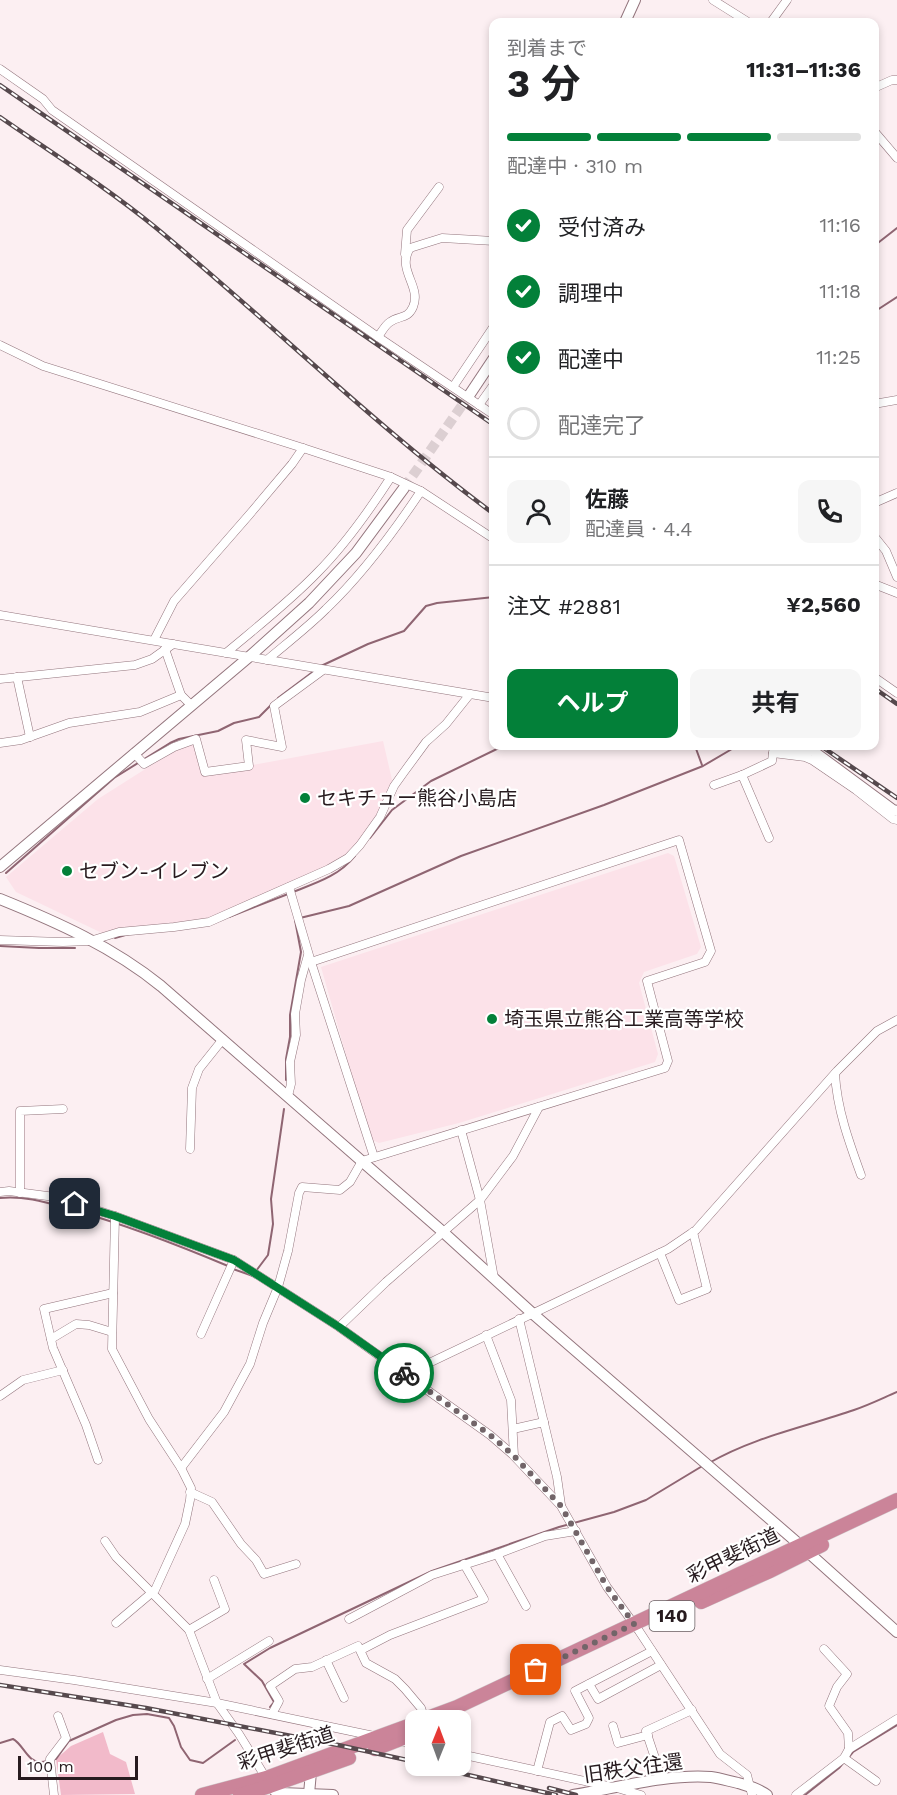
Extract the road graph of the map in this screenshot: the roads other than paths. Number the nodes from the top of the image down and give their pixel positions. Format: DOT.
graph roads {
  1 [pos="635,0"];
  2 [pos="712,0"];
  3 [pos="788,0"];
  4 [pos="627,18"];
  5 [pos="741,18"];
  6 [pos="774,18"];
  7 [pos="0,69"];
  8 [pos="897,80"];
  9 [pos="879,86"];
  10 [pos="879,137"];
  11 [pos="897,158"];
  12 [pos="439,187"];
  13 [pos="489,241"];
  14 [pos="405,255"];
  15 [pos="489,333"];
  16 [pos="378,337"];
  17 [pos="0,345"];
  18 [pos="489,366"];
  19 [pos="453,387"];
  20 [pos="489,391"];
  21 [pos="470,394"];
  22 [pos="897,400"];
  23 [pos="879,403"];
  24 [pos="479,405"];
  25 [pos="489,412"];
  26 [pos="303,448"];
  27 [pos="391,477"];
  28 [pos="404,488"];
  29 [pos="421,491"];
  30 [pos="897,493"];
  31 [pos="879,501"];
  32 [pos="489,536"];
  33 [pos="879,542"];
  34 [pos="897,577"];
  35 [pos="879,586"];
  36 [pos="897,593"];
  37 [pos="0,615"];
  38 [pos="154,640"];
  39 [pos="173,644"];
  40 [pos="165,649"];
  41 [pos="226,653"];
  42 [pos="249,657"];
  43 [pos="267,660"];
  44 [pos="323,670"];
  45 [pos="17,677"];
  46 [pos="0,679"];
  47 [pos="879,680"];
  48 [pos="897,693"];
  49 [pos="470,694"];
  50 [pos="180,695"];
  51 [pos="489,697"];
  52 [pos="191,705"];
  53 [pos="30,737"];
  54 [pos="0,743"];
  55 [pos="774,750"];
  56 [pos="781,750"];
  57 [pos="800,750"];
  58 [pos="136,755"];
  59 [pos="742,775"];
  60 [pos="714,784"];
  61 [pos="897,811"];
  62 [pos="897,820"];
  63 [pos="769,838"];
  64 [pos="0,867"];
  65 [pos="289,887"];
  66 [pos="0,899"];
  67 [pos="0,940"];
  68 [pos="90,940"];
  69 [pos="308,953"];
  70 [pos="311,962"];
  71 [pos="897,1020"];
  72 [pos="223,1039"];
  73 [pos="835,1074"];
  74 [pos="288,1096"];
  75 [pos="539,1107"];
  76 [pos="63,1108"];
  77 [pos="460,1131"];
  78 [pos="190,1149"];
  79 [pos="374,1157"];
  80 [pos="362,1161"];
  81 [pos="861,1174"];
  82 [pos="0,1192"];
  83 [pos="20,1193"];
  84 [pos="480,1200"];
  85 [pos="115,1217"];
  86 [pos="442,1232"];
  87 [pos="693,1232"];
  88 [pos="660,1253"];
  89 [pos="233,1261"];
  90 [pos="495,1280"];
  91 [pos="278,1287"];
  92 [pos="113,1293"];
  93 [pos="532,1313"];
  94 [pos="519,1319"];
  95 [pos="339,1327"];
  96 [pos="112,1332"];
  97 [pos="201,1334"];
  98 [pos="486,1335"];
  99 [pos="51,1339"];
  100 [pos="63,1370"];
  101 [pos="406,1374"];
  102 [pos="0,1396"];
  103 [pos="544,1422"];
  104 [pos="513,1429"];
  105 [pos="514,1456"];
  106 [pos="98,1460"];
  107 [pos="181,1468"];
  108 [pos="190,1492"];
  109 [pos="897,1500"];
  110 [pos="561,1506"];
  111 [pos="897,1509"];
  112 [pos="575,1530"];
  113 [pos="105,1541"];
  114 [pos="804,1548"];
  115 [pos="497,1554"];
  116 [pos="297,1563"];
  117 [pos="464,1564"];
  118 [pos="214,1580"];
  119 [pos="152,1593"];
  120 [pos="526,1606"];
  121 [pos="349,1619"];
  122 [pos="116,1623"];
  123 [pos="637,1628"];
  124 [pos="189,1630"];
  125 [pos="897,1632"];
  126 [pos="269,1641"];
  127 [pos="824,1649"];
  128 [pos="361,1650"];
  129 [pos="652,1651"];
  130 [pos="326,1660"];
  131 [pos="662,1665"];
  132 [pos="0,1670"];
  133 [pos="207,1679"];
  134 [pos="589,1684"];
  135 [pos="344,1698"];
  136 [pos="217,1703"];
  137 [pos="421,1710"];
  138 [pos="450,1710"];
  139 [pos="468,1710"];
  140 [pos="692,1710"];
  141 [pos="272,1714"];
  142 [pos="58,1716"];
  143 [pos="897,1719"];
  144 [pos="613,1726"];
  145 [pos="405,1727"];
  146 [pos="648,1736"];
  147 [pos="380,1737"];
  148 [pos="405,1738"];
  149 [pos="398,1741"];
  150 [pos="405,1742"];
  151 [pos="849,1749"];
  152 [pos="471,1756"];
  153 [pos="844,1758"];
  154 [pos="537,1771"];
  155 [pos="311,1772"];
  156 [pos="662,1779"];
  157 [pos="876,1781"];
  158 [pos="268,1782"];
  159 [pos="617,1788"];
  160 [pos="752,1791"];
  161 [pos="309,1794"];
  162 [pos="54,1795"];
  163 [pos="202,1795"];
  164 [pos="240,1795"];
  165 [pos="333,1795"];
  166 [pos="573,1795"];
  167 [pos="641,1795"];
  168 [pos="767,1795"];
  169 [pos="796,1795"];
  1 -- 4 [label="street"];
  2 -- 5 [label="street"];
  3 -- 6 [label="street"];
  7 -- 16 [label="street"];
  8 -- 9 [label="street"];
  10 -- 11 [label="street"];
  12 -- 14 [label="street"];
  13 -- 14 [label="street"];
  14 -- 16 [label="street"];
  15 -- 19 [label="street"];
  16 -- 19 [label="street"];
  17 -- 26 [label="street"];
  18 -- 21 [label="street"];
  19 -- 24 [label="street"];
  20 -- 24 [label="street"];
  22 -- 23 [label="street"];
  24 -- 25 [label="street"];
  26 -- 27 [label="street"];
  26 -- 38 [label="street"];
  27 -- 29 [label="street"];
  27 -- 41 [label="street"];
  28 -- 42 [label="street"];
  29 -- 32 [label="street"];
  29 -- 43 [label="street"];
  30 -- 31 [label="street"];
  33 -- 34 [label="street"];
  35 -- 36 [label="street"];
  37 -- 38 [label="street"];
  38 -- 39 [label="street"];
  39 -- 40 [label="street"];
  39 -- 41 [label="street"];
  40 -- 45 [label="street"];
  40 -- 50 [label="street"];
  41 -- 42 [label="street"];
  42 -- 43 [label="street"];
  42 -- 52 [label="street"];
  43 -- 44 [label="street"];
  44 -- 49 [label="street"];
  44 -- 58 [label="street"];
  45 -- 46 [label="street"];
  45 -- 53 [label="street"];
  47 -- 48 [label="street"];
  49 -- 51 [label="street"];
  49 -- 65 [label="street"];
  50 -- 52 [label="street"];
  50 -- 53 [label="street"];
  52 -- 58 [label="street"];
  53 -- 54 [label="street"];
  55 -- 59 [label="street"];
  56 -- 62 [label="street"];
  57 -- 61 [label="street"];
  58 -- 64 [label="street"];
  59 -- 60 [label="street"];
  59 -- 63 [label="street"];
  65 -- 68 [label="street"];
  65 -- 69 [label="street"];
  66 -- 68 [label="street"];
  67 -- 68 [label="street"];
  68 -- 72 [label="street"];
  69 -- 70 [label="street"];
  69 -- 74 [label="street"];
  70 -- 75 [label="street"];
  70 -- 79 [label="street"];
  71 -- 73 [label="street"];
  72 -- 74 [label="street"];
  72 -- 78 [label="street"];
  73 -- 81 [label="street"];
  73 -- 87 [label="street"];
  74 -- 80 [label="street"];
  75 -- 77 [label="street"];
  75 -- 84 [label="street"];
  76 -- 83 [label="street"];
  77 -- 79 [label="street"];
  77 -- 84 [label="street"];
  79 -- 80 [label="street"];
  80 -- 86 [label="street"];
  80 -- 91 [label="street"];
  82 -- 83 [label="street"];
  83 -- 85 [label="street"];
  84 -- 86 [label="street"];
  84 -- 90 [label="street"];
  85 -- 89 [label="street"];
  85 -- 92 [label="street"];
  86 -- 90 [label="street"];
  86 -- 95 [label="street"];
  87 -- 88 [label="street"];
  87 -- 88 [label="street"];
  88 -- 93 [label="street"];
  89 -- 91 [label="street"];
  89 -- 97 [label="street"];
  90 -- 93 [label="street"];
  91 -- 95 [label="street"];
  91 -- 107 [label="street"];
  92 -- 96 [label="street"];
  92 -- 99 [label="street"];
  93 -- 94 [label="street"];
  93 -- 114 [label="street"];
  94 -- 98 [label="street"];
  94 -- 103 [label="street"];
  95 -- 101 [label="street"];
  96 -- 99 [label="street"];
  96 -- 107 [label="street"];
  98 -- 101 [label="street"];
  98 -- 104 [label="street"];
  99 -- 100 [label="street"];
  100 -- 102 [label="street"];
  100 -- 106 [label="street"];
  101 -- 105 [label="street"];
  103 -- 104 [label="street"];
  103 -- 110 [label="street"];
  104 -- 105 [label="street"];
  105 -- 110 [label="street"];
  107 -- 108 [label="street"];
  108 -- 116 [label="street"];
  108 -- 119 [label="street"];
  109 -- 114 [label="highway, 彩甲斐街道 / 140"];
  110 -- 112 [label="street"];
  111 -- 114 [label="highway, 彩甲斐街道 / 140"];
  112 -- 115 [label="street"];
  112 -- 123 [label="street"];
  113 -- 119 [label="street"];
  114 -- 123 [label="highway, 彩甲斐街道 / 140"];
  114 -- 125 [label="street"];
  115 -- 117 [label="street"];
  115 -- 120 [label="street"];
  117 -- 121 [label="street"];
  117 -- 128 [label="street"];
  118 -- 124 [label="street"];
  119 -- 122 [label="street"];
  119 -- 124 [label="street"];
  123 -- 129 [label="street"];
  123 -- 138 [label="highway, 彩甲斐街道 / 140"];
  123 -- 139 [label="highway, 彩甲斐街道 / 140"];
  124 -- 133 [label="street"];
  126 -- 133 [label="street"];
  127 -- 151 [label="street"];
  128 -- 130 [label="street"];
  128 -- 137 [label="street"];
  129 -- 131 [label="street"];
  129 -- 134 [label="street"];
  130 -- 135 [label="street"];
  130 -- 141 [label="street"];
  131 -- 134 [label="street"];
  131 -- 140 [label="street"];
  132 -- 136 [label="street"];
  133 -- 136 [label="street"];
  134 -- 154 [label="street"];
  136 -- 141 [label="street"];
  136 -- 158 [label="street"];
  140 -- 146 [label="street"];
  140 -- 160 [label="street"];
  141 -- 147 [label="street"];
  142 -- 162 [label="street"];
  143 -- 151 [label="street"];
  144 -- 146 [label="street"];
  145 -- 147 [label="highway, 彩甲斐街道 / 140"];
  146 -- 156 [label="street"];
  147 -- 149 [label="street"];
  147 -- 158 [label="highway, 彩甲斐街道 / 140"];
  148 -- 149 [label="highway, 彩甲斐街道 / 140"];
  149 -- 150 [label="street"];
  149 -- 155 [label="highway, 彩甲斐街道 / 140"];
  151 -- 153 [label="street"];
  152 -- 154 [label="street"];
  153 -- 157 [label="street"];
  153 -- 169 [label="street"];
  154 -- 159 [label="street"];
  155 -- 158 [label="highway, 彩甲斐街道 / 140"];
  155 -- 161 [label="street"];
  156 -- 159 [label="street, 旧秩父往還"];
  156 -- 160 [label="street, 旧秩父往還"];
  158 -- 161 [label="street"];
  158 -- 163 [label="highway, 彩甲斐街道 / 140"];
  158 -- 164 [label="highway, 彩甲斐街道 / 140"];
  159 -- 166 [label="street, 旧秩父往還"];
  159 -- 167 [label="street"];
  160 -- 168 [label="street, 旧秩父往還"];
  161 -- 165 [label="street"];
}
